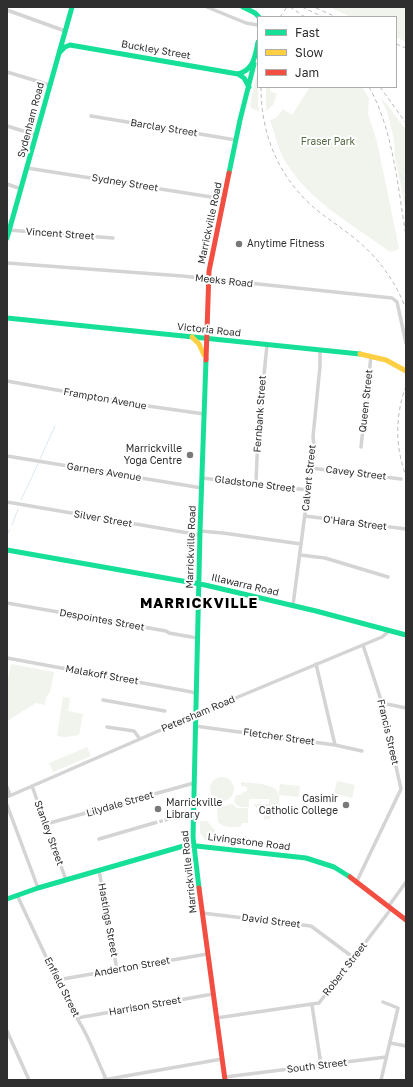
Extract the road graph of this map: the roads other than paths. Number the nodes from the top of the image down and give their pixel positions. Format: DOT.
graph roads {
  1 [pos="72,7"];
  2 [pos="207,7"];
  3 [pos="243,7"];
  4 [pos="7,10"];
  5 [pos="258,16"];
  6 [pos="257,24"];
  7 [pos="65,32"];
  8 [pos="70,45"];
  9 [pos="257,48"];
  10 [pos="59,53"];
  11 [pos="254,64"];
  12 [pos="7,72"];
  13 [pos="238,74"];
  14 [pos="50,85"];
  15 [pos="249,88"];
  16 [pos="91,116"];
  17 [pos="7,126"];
  18 [pos="36,135"];
  19 [pos="236,140"];
  20 [pos="27,168"];
  21 [pos="7,184"];
  22 [pos="21,188"];
  23 [pos="224,199"];
  24 [pos="8,230"];
  25 [pos="7,238"];
  26 [pos="113,238"];
  27 [pos="7,263"];
  28 [pos="208,279"];
  29 [pos="7,318"];
  30 [pos="192,337"];
  31 [pos="206,338"];
  32 [pos="406,343"];
  33 [pos="266,345"];
  34 [pos="320,350"];
  35 [pos="371,356"];
  36 [pos="205,360"];
  37 [pos="406,370"];
  38 [pos="7,381"];
  39 [pos="204,414"];
  40 [pos="361,447"];
  41 [pos="7,456"];
  42 [pos="311,468"];
  43 [pos="202,478"];
  44 [pos="401,479"];
  45 [pos="256,483"];
  46 [pos="202,488"];
  47 [pos="308,490"];
  48 [pos="7,502"];
  49 [pos="305,516"];
  50 [pos="406,529"];
  51 [pos="200,533"];
  52 [pos="301,544"];
  53 [pos="7,550"];
  54 [pos="300,555"];
  55 [pos="388,577"];
  56 [pos="199,584"];
  57 [pos="7,603"];
  58 [pos="294,605"];
  59 [pos="389,631"];
  60 [pos="406,635"];
  61 [pos="197,638"];
  62 [pos="363,645"];
  63 [pos="7,658"];
  64 [pos="316,664"];
  65 [pos="196,694"];
  66 [pos="103,700"];
  67 [pos="382,703"];
  68 [pos="406,708"];
  69 [pos="165,711"];
  70 [pos="196,715"];
  71 [pos="107,726"];
  72 [pos="195,726"];
  73 [pos="140,739"];
  74 [pos="335,745"];
  75 [pos="362,750"];
  76 [pos="194,783"];
  77 [pos="32,786"];
  78 [pos="7,787"];
  79 [pos="9,796"];
  80 [pos="7,805"];
  81 [pos="154,823"];
  82 [pos="46,824"];
  83 [pos="99,839"];
  84 [pos="194,845"];
  85 [pos="99,870"];
  86 [pos="66,880"];
  87 [pos="406,882"];
  88 [pos="356,883"];
  89 [pos="38,888"];
  90 [pos="17,895"];
  91 [pos="7,899"];
  92 [pos="390,908"];
  93 [pos="202,913"];
  94 [pos="406,920"];
  95 [pos="208,954"];
  96 [pos="354,958"];
  97 [pos="117,970"];
  98 [pos="57,980"];
  99 [pos="213,994"];
  100 [pos="383,1002"];
  101 [pos="312,1005"];
  102 [pos="77,1018"];
  103 [pos="216,1018"];
  104 [pos="7,1032"];
  105 [pos="390,1043"];
  106 [pos="406,1046"];
  107 [pos="386,1057"];
  108 [pos="222,1059"];
  109 [pos="321,1065"];
  110 [pos="104,1079"];
  111 [pos="225,1079"];
  112 [pos="29,1080"];
  113 [pos="381,1080"];
  1 -- 7 [label="main road, Sydenham Road"];
  2 -- 6 [label="street"];
  3 -- 5 [label="main road"];
  4 -- 7 [label="street"];
  7 -- 8 [label="main road"];
  7 -- 10 [label="main road, Sydenham Road"];
  8 -- 10 [label="main road"];
  8 -- 13 [label="main road, Buckley Street"];
  9 -- 11 [label="main road, Marrickville Road"];
  10 -- 14 [label="main road, Sydenham Road"];
  11 -- 13 [label="main road"];
  11 -- 15 [label="main road, Marrickville Road"];
  12 -- 14 [label="street"];
  13 -- 15 [label="main road"];
  14 -- 18 [label="main road, Sydenham Road"];
  15 -- 19 [label="main road, Marrickville Road"];
  16 -- 19 [label="street, Barclay Street"];
  17 -- 18 [label="street"];
  18 -- 20 [label="main road, Sydenham Road"];
  19 -- 23 [label="main road, Marrickville Road"];
  20 -- 22 [label="main road, Sydenham Road"];
  20 -- 23 [label="street, Sydney Street"];
  21 -- 22 [label="street"];
  22 -- 24 [label="main road, Sydenham Road"];
  23 -- 28 [label="main road, Marrickville Road"];
  24 -- 25 [label="main road, Sydenham Road"];
  24 -- 26 [label="street, Vincent Street"];
  27 -- 28 [label="street, Meeks Road"];
  28 -- 31 [label="main road, Marrickville Road"];
  28 -- 32 [label="street, Meeks Road"];
  29 -- 30 [label="main road, Victoria Road"];
  30 -- 31 [label="main road, Victoria Road"];
  30 -- 36 [label="main road"];
  31 -- 33 [label="main road, Victoria Road"];
  31 -- 36 [label="main road, Marrickville Road"];
  33 -- 34 [label="main road, Victoria Road"];
  33 -- 45 [label="street, Fernbank Street"];
  34 -- 35 [label="main road, Victoria Road"];
  34 -- 42 [label="street, Calvert Street"];
  35 -- 37 [label="main road, Victoria Road"];
  35 -- 40 [label="street, Queen Street"];
  36 -- 39 [label="main road, Marrickville Road"];
  38 -- 39 [label="street, Frampton Avenue"];
  39 -- 43 [label="main road, Marrickville Road"];
  41 -- 46 [label="street, Garners Avenue"];
  42 -- 44 [label="street, Cavey Street"];
  42 -- 47 [label="street, Calvert Street"];
  43 -- 45 [label="street, Gladstone Street"];
  43 -- 46 [label="main road, Marrickville Road"];
  45 -- 47 [label="street, Gladstone Street"];
  46 -- 51 [label="main road, Marrickville Road"];
  47 -- 49 [label="street, Calvert Street"];
  48 -- 51 [label="street, Silver Street"];
  49 -- 50 [label="street, O'Hara Street"];
  49 -- 52 [label="street, Calvert Street"];
  51 -- 52 [label="street, Silver Street"];
  51 -- 56 [label="main road, Marrickville Road"];
  52 -- 54 [label="street, Calvert Street"];
  53 -- 56 [label="main road, Illawarra Road"];
  54 -- 55 [label="street"];
  54 -- 58 [label="street, Calvert Street"];
  56 -- 58 [label="main road, Illawarra Road"];
  56 -- 61 [label="main road, Marrickville Road"];
  57 -- 61 [label="street, Despointes Street"];
  58 -- 59 [label="main road, Illawarra Road"];
  59 -- 60 [label="main road, Illawarra Road"];
  59 -- 62 [label="street, Petersham Road"];
  61 -- 65 [label="main road, Marrickville Road"];
  62 -- 64 [label="street, Petersham Road"];
  62 -- 67 [label="street, Francis Street"];
  63 -- 65 [label="street, Malakoff Street"];
  64 -- 70 [label="street, Petersham Road"];
  64 -- 74 [label="street"];
  65 -- 70 [label="main road, Marrickville Road"];
  66 -- 69 [label="street"];
  67 -- 68 [label="street"];
  67 -- 88 [label="street, Francis Street"];
  70 -- 72 [label="main road, Marrickville Road"];
  70 -- 73 [label="street, Petersham Road"];
  71 -- 73 [label="street"];
  72 -- 74 [label="street, Fletcher Street"];
  72 -- 76 [label="main road, Marrickville Road"];
  73 -- 77 [label="street, Petersham Road"];
  74 -- 75 [label="street, Fletcher Street"];
  76 -- 82 [label="street, Lilydale Street"];
  76 -- 84 [label="main road, Marrickville Road"];
  77 -- 79 [label="street, Petersham Road"];
  77 -- 82 [label="street, Stanley Street"];
  78 -- 79 [label="street"];
  80 -- 89 [label="street"];
  81 -- 83 [label="street"];
  82 -- 86 [label="street, Stanley Street"];
  84 -- 85 [label="main road, Livingstone Road"];
  84 -- 88 [label="main road, Livingstone Road"];
  84 -- 93 [label="main road, Marrickville Road"];
  85 -- 86 [label="main road, Livingstone Road"];
  85 -- 97 [label="street, Hastings Street"];
  86 -- 89 [label="main road, Livingstone Road"];
  87 -- 92 [label="street, Robert Street"];
  88 -- 92 [label="main road, Livingstone Road"];
  89 -- 90 [label="main road, Livingstone Road"];
  90 -- 91 [label="main road, Livingstone Road"];
  90 -- 98 [label="street, Enfield Street"];
  92 -- 94 [label="main road, Livingstone Road"];
  92 -- 96 [label="street, Robert Street"];
  93 -- 95 [label="main road, Marrickville Road"];
  93 -- 96 [label="street, David Street"];
  95 -- 97 [label="street, Anderton Street"];
  95 -- 99 [label="main road, Marrickville Road"];
  96 -- 101 [label="street, Robert Street"];
  97 -- 98 [label="street, Anderton Street"];
  98 -- 102 [label="street, Enfield Street"];
  99 -- 102 [label="street, Harrison Street"];
  99 -- 103 [label="main road, Marrickville Road"];
  100 -- 105 [label="street"];
  101 -- 103 [label="street"];
  101 -- 109 [label="street"];
  102 -- 110 [label="street, Enfield Street"];
  103 -- 108 [label="main road, Marrickville Road"];
  104 -- 112 [label="street"];
  105 -- 106 [label="street"];
  105 -- 107 [label="street"];
  107 -- 109 [label="street, South Street"];
  107 -- 113 [label="street"];
  108 -- 110 [label="street"];
  108 -- 111 [label="main road, Marrickville Road"];
  109 -- 111 [label="street, South Street"];
}
